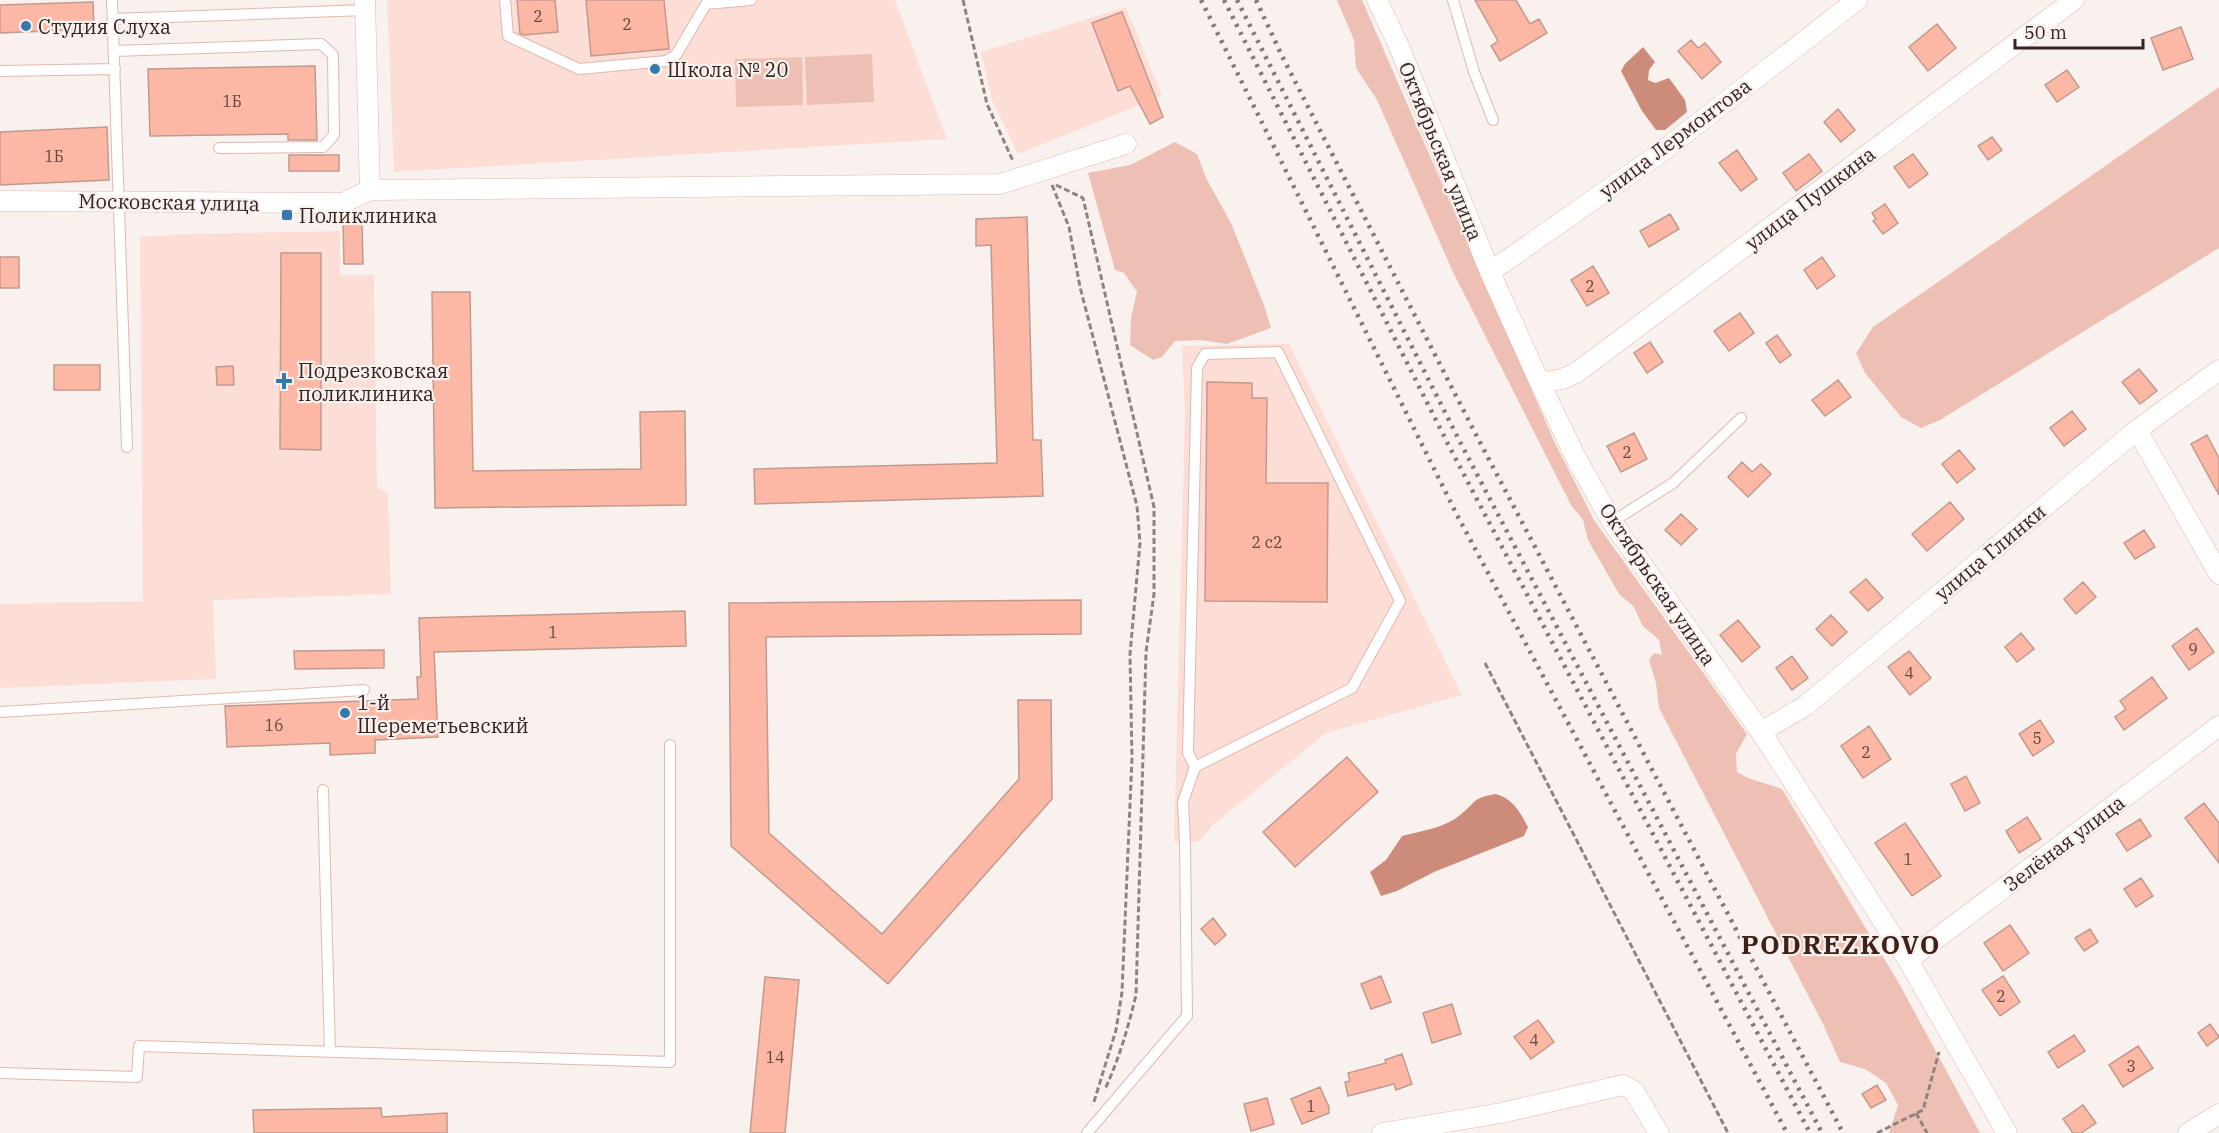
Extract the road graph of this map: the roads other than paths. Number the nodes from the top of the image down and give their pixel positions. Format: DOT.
graph roads {
  1 [pos="112,0"];
  2 [pos="505,0"];
  3 [pos="751,0"];
  4 [pos="1377,0"];
  5 [pos="1453,0"];
  6 [pos="2074,0"];
  7 [pos="1850,2"];
  8 [pos="365,5"];
  9 [pos="113,19"];
  10 [pos="114,51"];
  11 [pos="115,69"];
  12 [pos="0,71"];
  13 [pos="1493,120"];
  14 [pos="1126,144"];
  15 [pos="219,148"];
  16 [pos="370,190"];
  17 [pos="0,201"];
  18 [pos="119,201"];
  19 [pos="1490,272"];
  20 [pos="2219,370"];
  21 [pos="1539,383"];
  22 [pos="1741,418"];
  23 [pos="2137,430"];
  24 [pos="127,447"];
  25 [pos="1612,522"];
  26 [pos="2219,574"];
  27 [pos="364,690"];
  28 [pos="0,712"];
  29 [pos="2219,726"];
  30 [pos="1761,732"];
  31 [pos="670,745"];
  32 [pos="1195,766"];
  33 [pos="323,790"];
  34 [pos="1908,960"];
  35 [pos="330,1052"];
  36 [pos="0,1073"];
  37 [pos="2219,1114"];
  38 [pos="1087,1133"];
  39 [pos="1382,1133"];
  40 [pos="1659,1133"];
  41 [pos="2007,1133"];
  42 [pos="2188,1133"];
  1 -- 9 [label="lane"];
  2 -- 3 [label="lane"];
  4 -- 19 [label="street, Октябрьская улица"];
  5 -- 13 [label="lane"];
  6 -- 21 [label="street, улица Пушкина"];
  7 -- 19 [label="street, улица Лермонтова"];
  8 -- 9 [label="lane"];
  8 -- 16 [label="street"];
  9 -- 10 [label="lane"];
  10 -- 11 [label="lane"];
  10 -- 15 [label="lane"];
  11 -- 12 [label="lane"];
  11 -- 18 [label="lane"];
  14 -- 16 [label="street"];
  16 -- 18 [label="street, Московская улица"];
  17 -- 18 [label="street, Московская улица"];
  18 -- 24 [label="lane"];
  19 -- 21 [label="street, Октябрьская улица"];
  20 -- 23 [label="street, улица Глинки"];
  21 -- 25 [label="street, Октябрьская улица"];
  22 -- 25 [label="lane"];
  23 -- 26 [label="street"];
  23 -- 30 [label="street, улица Глинки"];
  25 -- 30 [label="street, Октябрьская улица"];
  27 -- 28 [label="lane"];
  29 -- 34 [label="street, Зелёная улица"];
  30 -- 34 [label="street, Октябрьская улица"];
  31 -- 35 [label="lane"];
  32 -- 32 [label="lane"];
  32 -- 38 [label="lane"];
  33 -- 35 [label="lane"];
  34 -- 41 [label="street, Октябрьская улица"];
  35 -- 36 [label="lane"];
  37 -- 42 [label="street"];
  39 -- 40 [label="street"];
}
